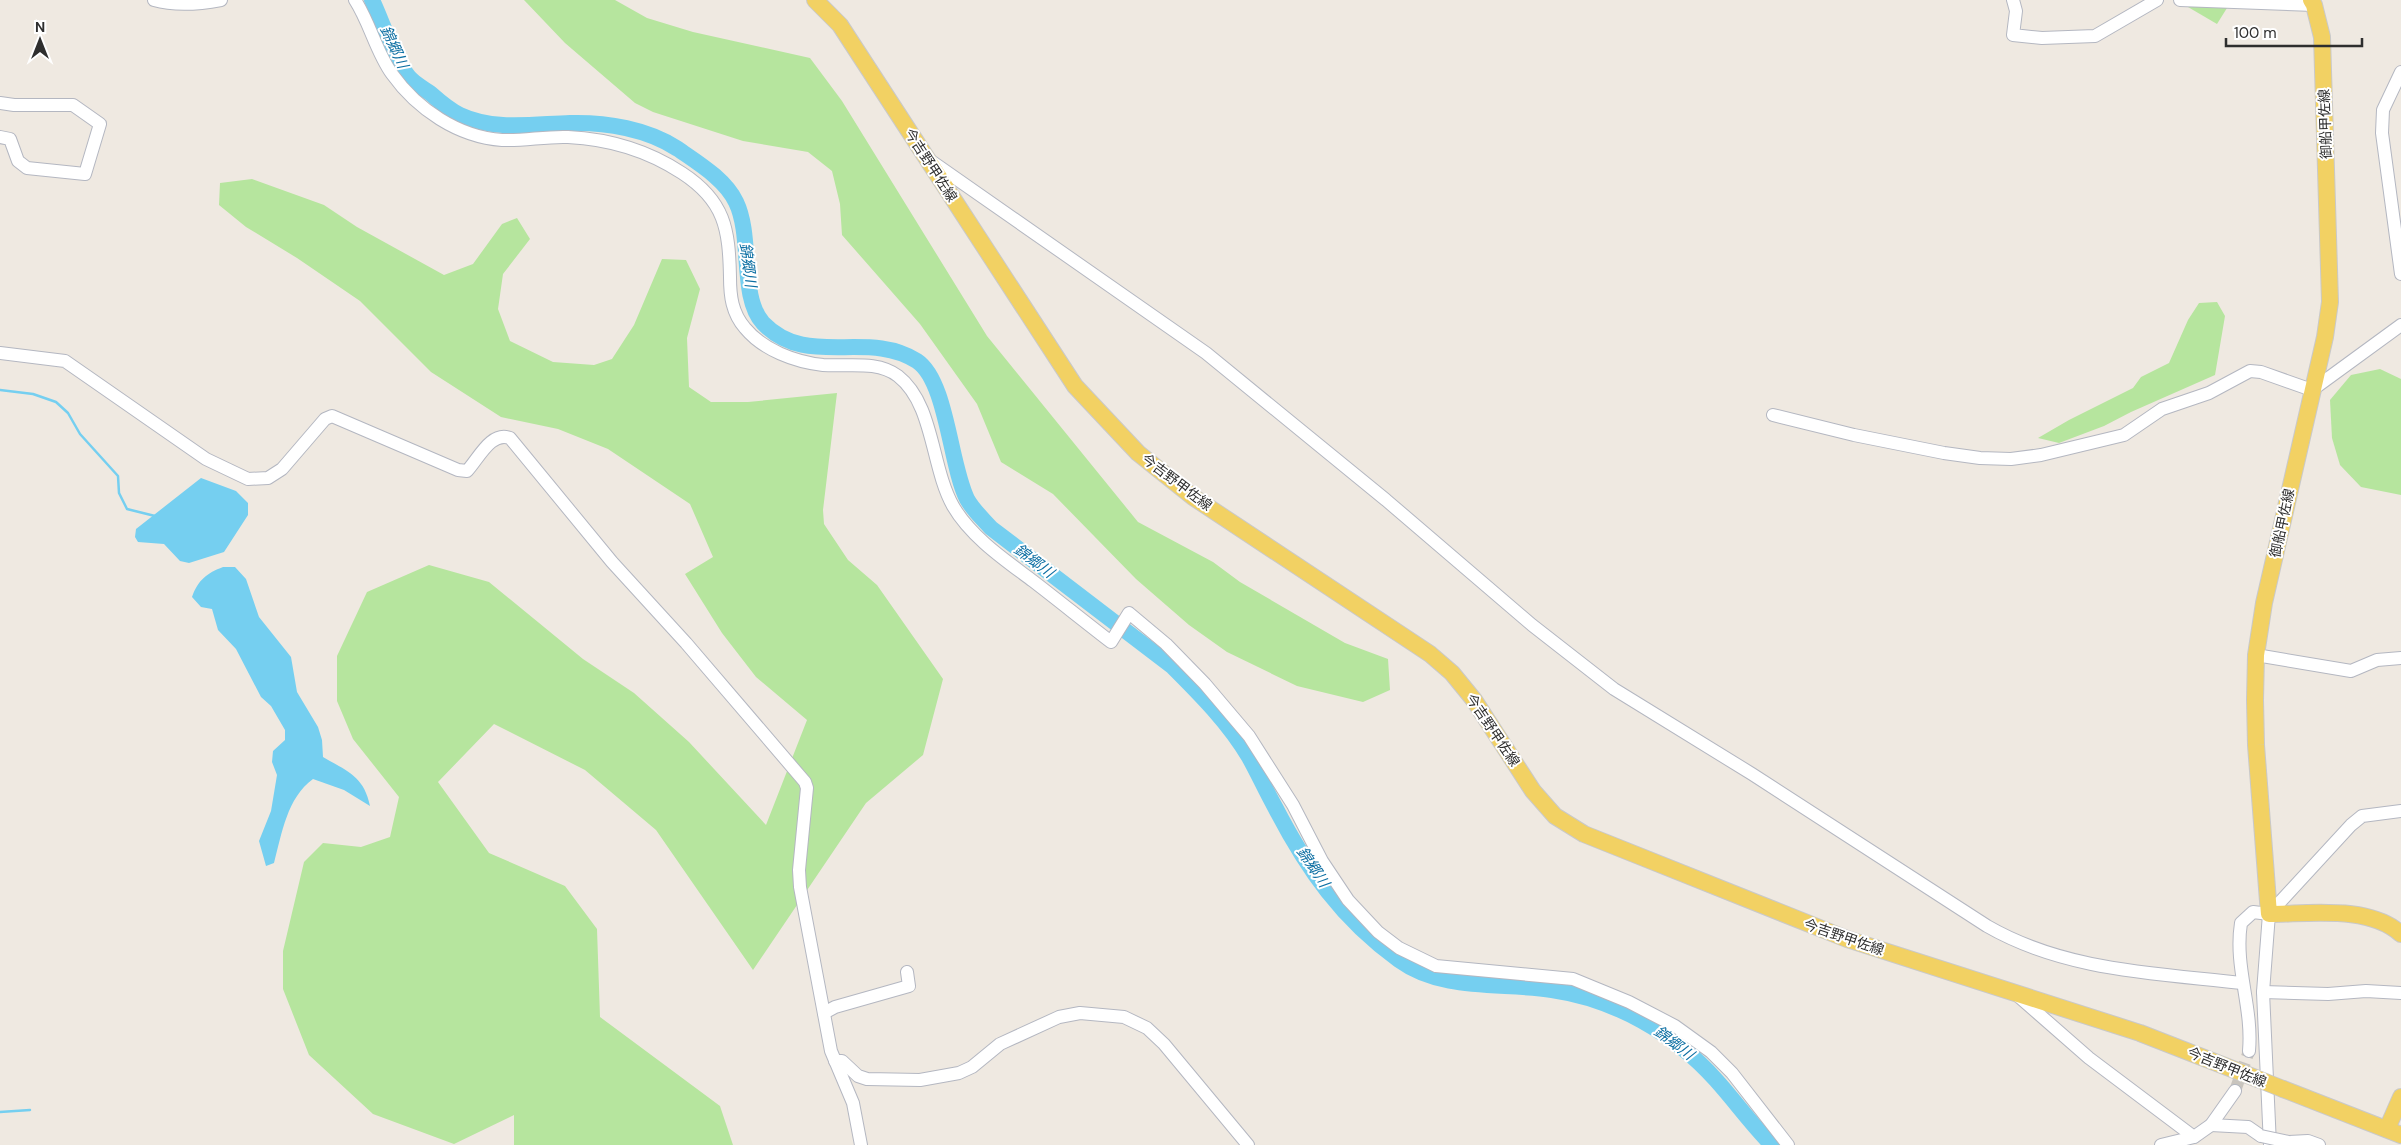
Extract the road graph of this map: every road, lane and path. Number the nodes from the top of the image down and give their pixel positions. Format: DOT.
graph roads {
  1 [pos="154,0"];
  2 [pos="221,0"];
  3 [pos="356,0"];
  4 [pos="815,0"];
  5 [pos="2013,0"];
  6 [pos="2157,0"];
  7 [pos="2180,0"];
  8 [pos="2313,2"];
  9 [pos="2401,72"];
  10 [pos="0,103"];
  11 [pos="0,138"];
  12 [pos="926,157"];
  13 [pos="2401,274"];
  14 [pos="2401,325"];
  15 [pos="0,353"];
  16 [pos="2312,390"];
  17 [pos="1773,415"];
  18 [pos="2256,655"];
  19 [pos="2401,658"];
  20 [pos="2401,811"];
  21 [pos="2269,914"];
  22 [pos="2401,934"];
  23 [pos="907,972"];
  24 [pos="2242,984"];
  25 [pos="2262,992"];
  26 [pos="2015,993"];
  27 [pos="2401,993"];
  28 [pos="824,1013"];
  29 [pos="2248,1051"];
  30 [pos="835,1061"];
  31 [pos="2235,1091"];
  32 [pos="2401,1097"];
  33 [pos="2211,1125"];
  34 [pos="2394,1132"];
  35 [pos="2188,1141"];
  36 [pos="861,1145"];
  37 [pos="1248,1145"];
  38 [pos="1788,1145"];
  39 [pos="2162,1145"];
  40 [pos="2270,1145"];
  41 [pos="2319,1145"];
  1 -- 2 [label="street"];
  3 -- 38 [label="street"];
  4 -- 12 [label="main road, 今吉野甲佐線"];
  5 -- 6 [label="street"];
  7 -- 8 [label="street"];
  8 -- 16 [label="main road, 御船甲佐線"];
  9 -- 13 [label="street"];
  10 -- 11 [label="street"];
  12 -- 24 [label="street"];
  12 -- 26 [label="main road, 今吉野甲佐線"];
  14 -- 16 [label="street"];
  15 -- 28 [label="street"];
  16 -- 17 [label="street"];
  16 -- 18 [label="main road, 御船甲佐線"];
  18 -- 19 [label="street"];
  18 -- 21 [label="main road, 御船甲佐線"];
  20 -- 21 [label="street"];
  21 -- 22 [label="main road"];
  21 -- 24 [label="street"];
  21 -- 25 [label="street"];
  23 -- 28 [label="street"];
  24 -- 29 [label="street"];
  25 -- 27 [label="street"];
  25 -- 40 [label="street"];
  26 -- 34 [label="main road, 今吉野甲佐線, bridge"];
  26 -- 35 [label="street"];
  28 -- 30 [label="street"];
  30 -- 36 [label="street"];
  30 -- 37 [label="street"];
  31 -- 33 [label="street"];
  32 -- 34 [label="main road"];
  33 -- 35 [label="street"];
  33 -- 41 [label="street, bridge"];
  35 -- 39 [label="street"];
}
